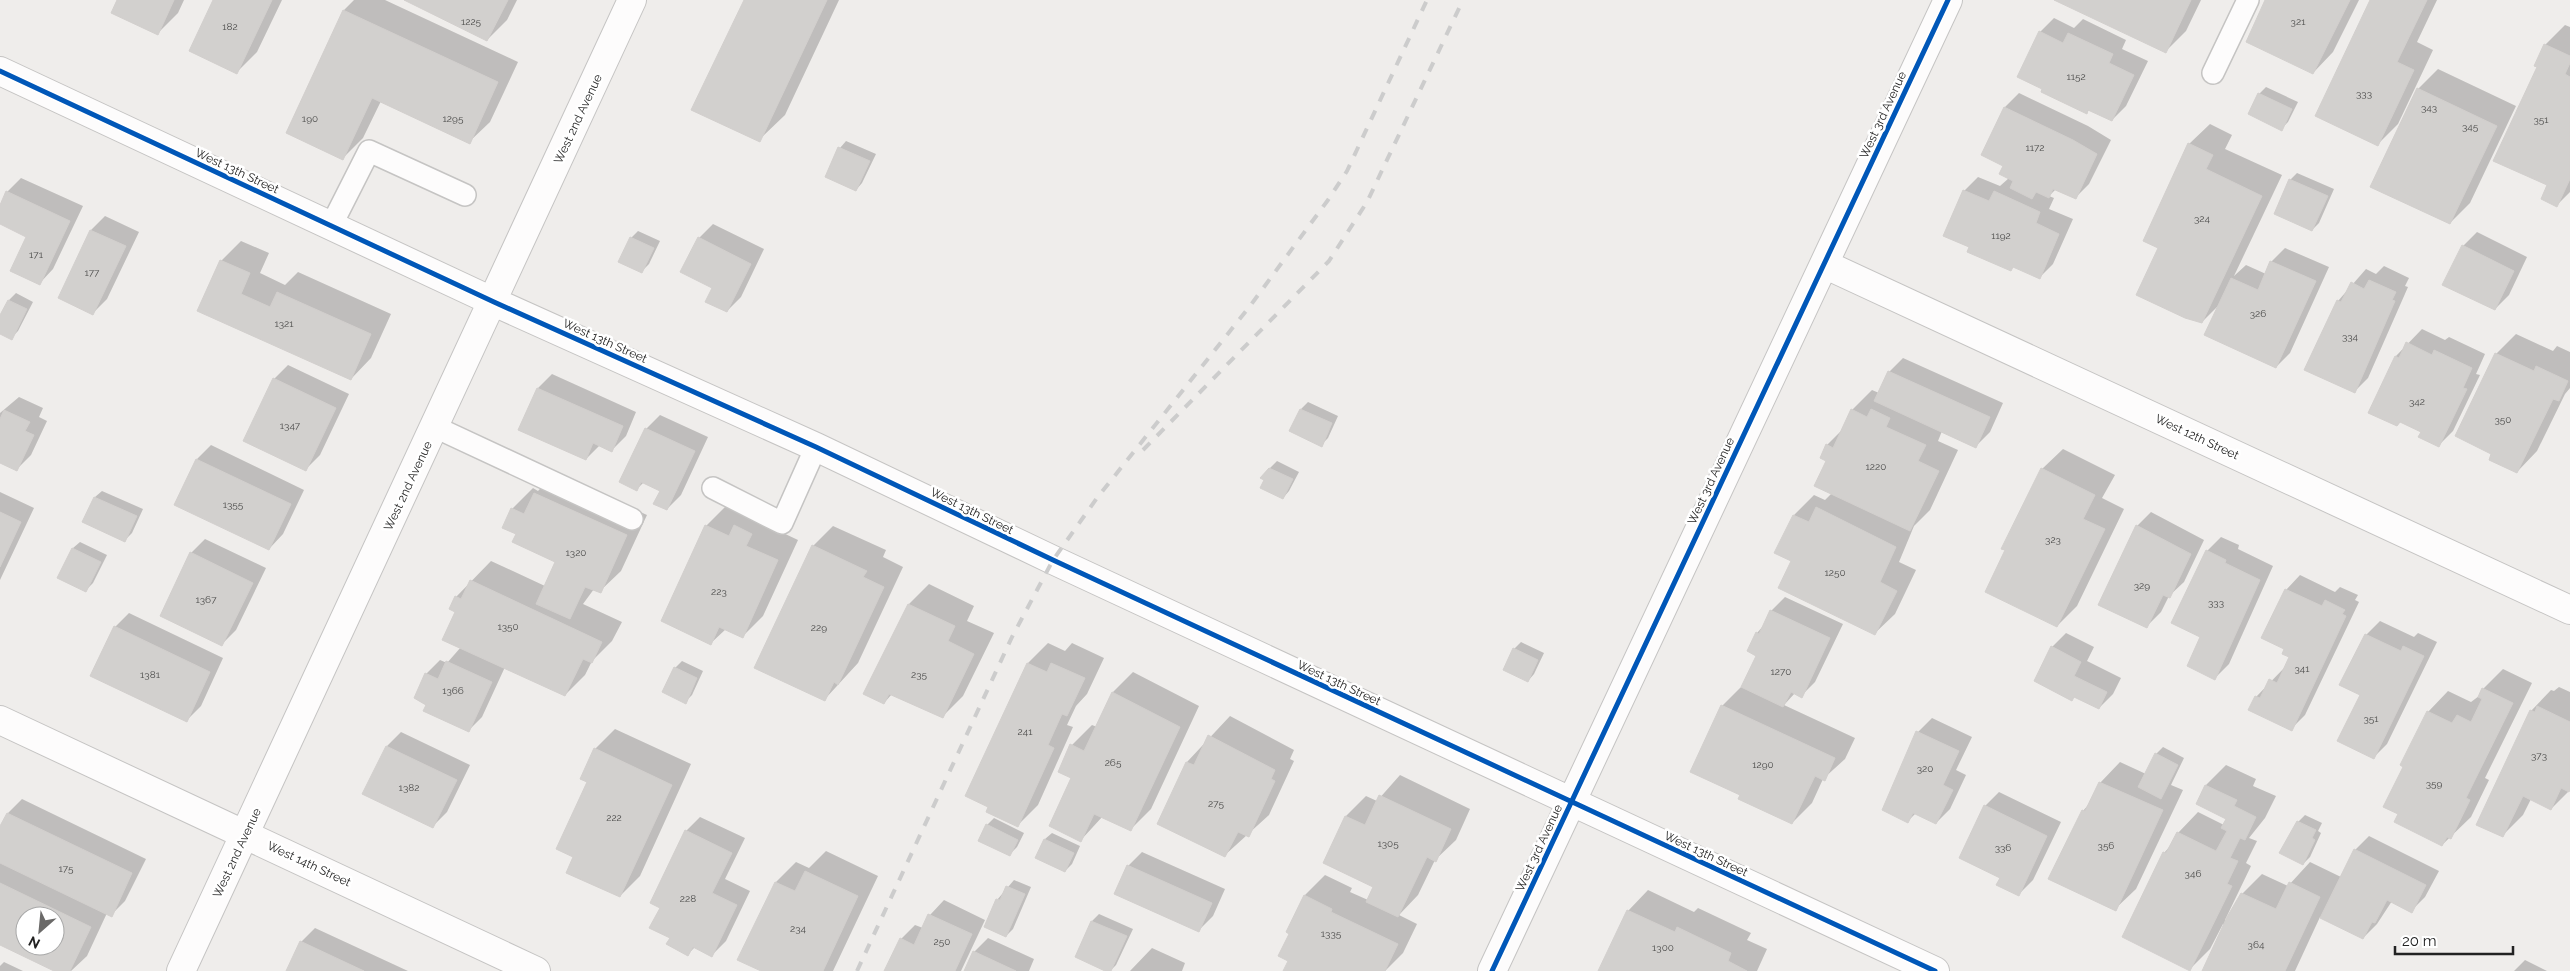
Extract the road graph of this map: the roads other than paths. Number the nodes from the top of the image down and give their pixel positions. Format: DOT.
graph roads {
  1 [pos="632,0"];
  2 [pos="1948,0"];
  3 [pos="2248,0"];
  4 [pos="0,71"];
  5 [pos="2213,73"];
  6 [pos="465,195"];
  7 [pos="331,226"];
  8 [pos="1824,264"];
  9 [pos="494,302"];
  10 [pos="435,427"];
  11 [pos="816,447"];
  12 [pos="713,488"];
  13 [pos="632,519"];
  14 [pos="2570,610"];
  15 [pos="0,720"];
  16 [pos="1571,802"];
  17 [pos="246,834"];
  18 [pos="181,971"];
  19 [pos="536,971"];
  20 [pos="1492,971"];
  21 [pos="1935,971"];
  1 -- 9 [label="street, West 2nd Avenue"];
  2 -- 8 [label="street, West 3rd Avenue"];
  3 -- 5 [label="lane"];
  4 -- 7 [label="street, West 13th Street"];
  6 -- 7 [label="lane"];
  7 -- 9 [label="street, West 13th Street"];
  8 -- 14 [label="street, West 12th Street"];
  8 -- 16 [label="street, West 3rd Avenue"];
  9 -- 10 [label="street, West 2nd Avenue"];
  9 -- 11 [label="street, West 13th Street"];
  10 -- 13 [label="lane"];
  10 -- 17 [label="street, West 2nd Avenue"];
  11 -- 12 [label="lane"];
  11 -- 16 [label="street, West 13th Street"];
  15 -- 17 [label="street, West 14th Street"];
  16 -- 20 [label="street, West 3rd Avenue"];
  16 -- 21 [label="street, West 13th Street"];
  17 -- 18 [label="street, West 2nd Avenue"];
  17 -- 19 [label="street, West 14th Street"];
}
